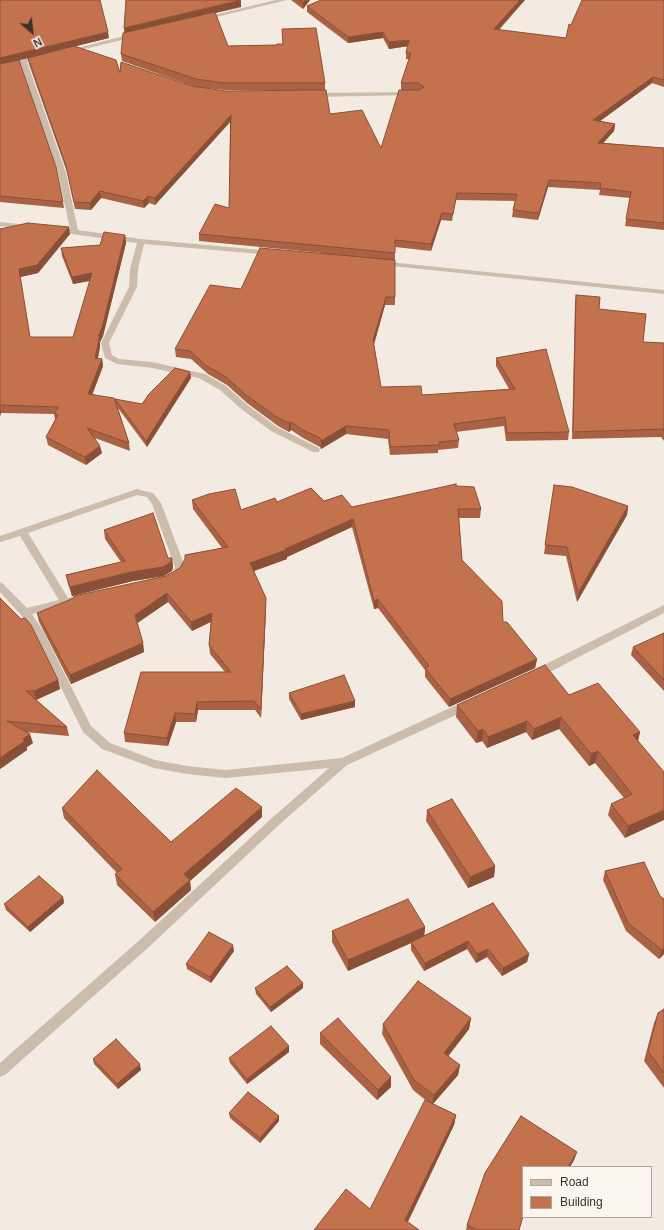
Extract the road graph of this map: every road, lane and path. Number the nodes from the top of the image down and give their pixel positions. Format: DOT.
graph roads {
  1 [pos="284,0"];
  2 [pos="198,20"];
  3 [pos="145,33"];
  4 [pos="75,49"];
  5 [pos="60,53"];
  6 [pos="90,54"];
  7 [pos="45,56"];
  8 [pos="23,61"];
  9 [pos="0,67"];
  10 [pos="419,93"];
  11 [pos="305,95"];
  12 [pos="0,224"];
  13 [pos="37,228"];
  14 [pos="52,229"];
  15 [pos="74,231"];
  16 [pos="141,241"];
  17 [pos="282,254"];
  18 [pos="377,262"];
  19 [pos="664,292"];
  20 [pos="316,450"];
  21 [pos="22,531"];
  22 [pos="0,539"];
  23 [pos="160,581"];
  24 [pos="0,586"];
  25 [pos="88,597"];
  26 [pos="65,602"];
  27 [pos="664,609"];
  28 [pos="25,612"];
  29 [pos="527,678"];
  30 [pos="477,700"];
  31 [pos="343,762"];
  32 [pos="0,1071"];
  1 -- 2 [label="street"];
  3 -- 4 [label="street"];
  4 -- 5 [label="street"];
  4 -- 6 [label="street"];
  7 -- 8 [label="street"];
  8 -- 9 [label="street"];
  8 -- 15 [label="street"];
  10 -- 11 [label="street"];
  12 -- 13 [label="street"];
  14 -- 15 [label="street"];
  15 -- 16 [label="street"];
  16 -- 17 [label="street"];
  16 -- 20 [label="street"];
  18 -- 19 [label="street"];
  21 -- 22 [label="street"];
  21 -- 23 [label="street"];
  21 -- 26 [label="street"];
  24 -- 28 [label="street"];
  25 -- 26 [label="street"];
  26 -- 28 [label="street"];
  27 -- 29 [label="street"];
  28 -- 31 [label="street"];
  30 -- 31 [label="street"];
  31 -- 32 [label="street"];
}
